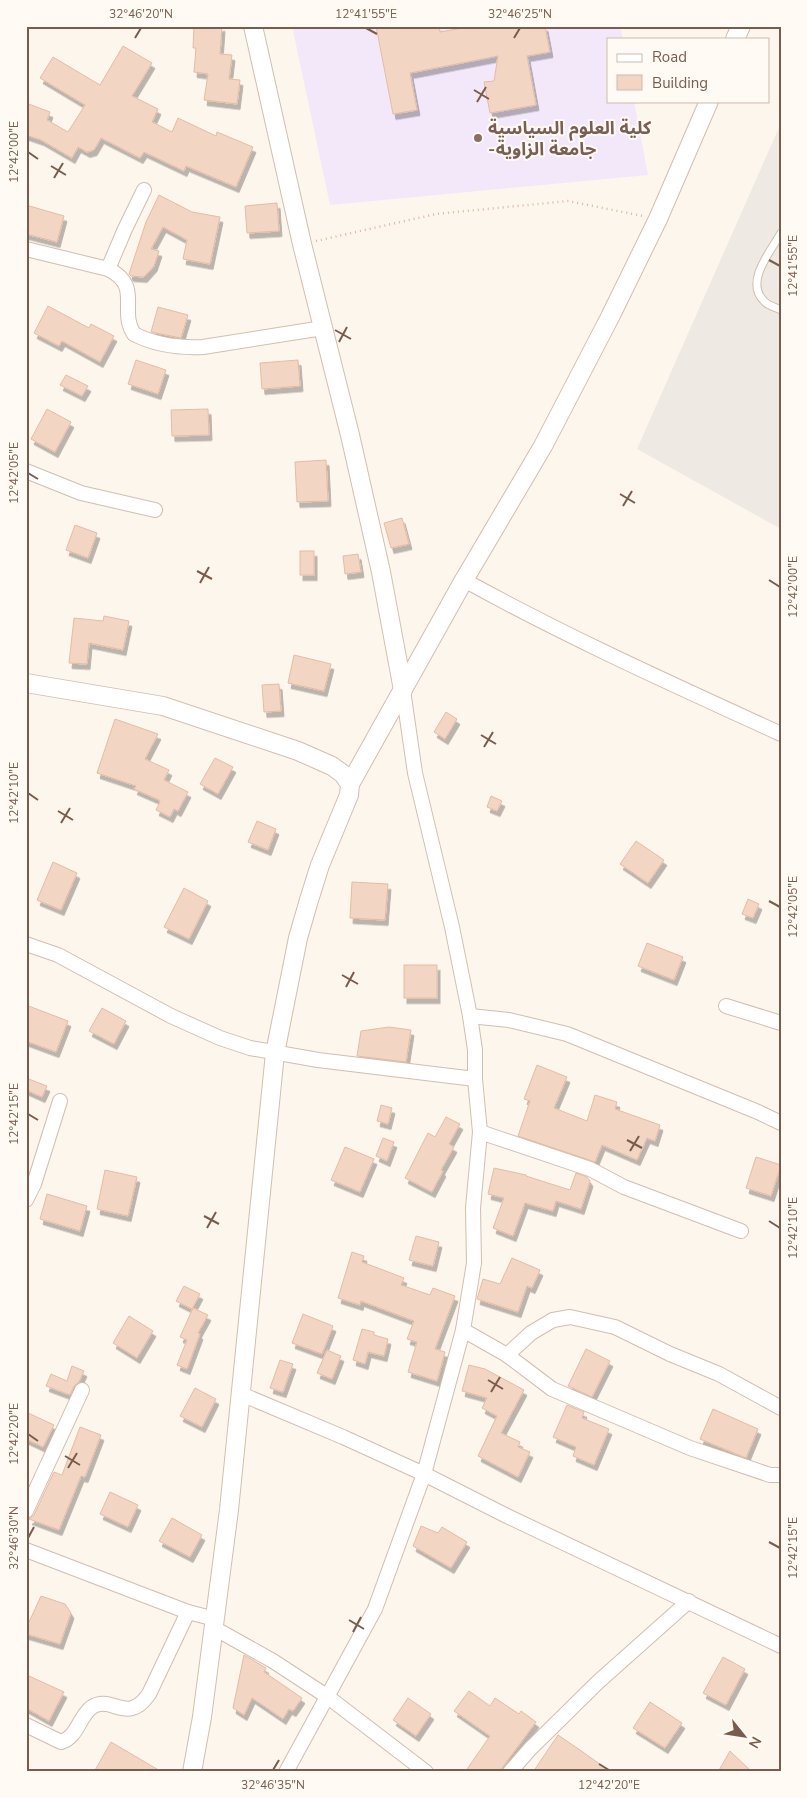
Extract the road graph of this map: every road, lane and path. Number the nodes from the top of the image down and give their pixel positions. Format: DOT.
graph roads {
  1 [pos="253,26"];
  2 [pos="741,26"];
  3 [pos="735,38"];
  4 [pos="708,102"];
  5 [pos="144,190"];
  6 [pos="658,219"];
  7 [pos="781,233"];
  8 [pos="302,244"];
  9 [pos="26,249"];
  10 [pos="108,270"];
  11 [pos="781,310"];
  12 [pos="323,328"];
  13 [pos="26,471"];
  14 [pos="155,510"];
  15 [pos="464,580"];
  16 [pos="26,683"];
  17 [pos="403,690"];
  18 [pos="781,734"];
  19 [pos="350,784"];
  20 [pos="26,944"];
  21 [pos="726,1006"];
  22 [pos="470,1016"];
  23 [pos="781,1024"];
  24 [pos="275,1053"];
  25 [pos="475,1080"];
  26 [pos="60,1101"];
  27 [pos="781,1123"];
  28 [pos="480,1132"];
  29 [pos="26,1200"];
  30 [pos="741,1231"];
  31 [pos="462,1330"];
  32 [pos="507,1355"];
  33 [pos="82,1390"];
  34 [pos="241,1394"];
  35 [pos="781,1408"];
  36 [pos="424,1474"];
  37 [pos="781,1475"];
  38 [pos="26,1511"];
  39 [pos="26,1550"];
  40 [pos="689,1602"];
  41 [pos="188,1612"];
  42 [pos="214,1624"];
  43 [pos="781,1646"];
  44 [pos="328,1697"];
  45 [pos="26,1726"];
  46 [pos="192,1772"];
  47 [pos="286,1772"];
  48 [pos="426,1772"];
  49 [pos="510,1772"];
  1 -- 8 [label="street"];
  2 -- 3 [label="street"];
  4 -- 6 [label="street"];
  5 -- 10 [label="street"];
  6 -- 8 [label="path"];
  6 -- 15 [label="street"];
  7 -- 11 [label="lane"];
  8 -- 12 [label="street"];
  9 -- 10 [label="street"];
  10 -- 12 [label="street"];
  12 -- 17 [label="street"];
  13 -- 14 [label="street"];
  15 -- 17 [label="street"];
  15 -- 18 [label="street"];
  16 -- 19 [label="street"];
  17 -- 19 [label="street"];
  17 -- 22 [label="street"];
  19 -- 24 [label="street"];
  20 -- 24 [label="street"];
  21 -- 23 [label="street"];
  22 -- 25 [label="street"];
  22 -- 27 [label="street"];
  24 -- 25 [label="street"];
  24 -- 34 [label="street"];
  25 -- 28 [label="street"];
  26 -- 29 [label="street"];
  28 -- 30 [label="street"];
  28 -- 31 [label="street"];
  31 -- 32 [label="street"];
  31 -- 36 [label="street"];
  32 -- 35 [label="street"];
  32 -- 37 [label="street"];
  33 -- 38 [label="street"];
  34 -- 36 [label="street"];
  34 -- 42 [label="street"];
  36 -- 40 [label="street"];
  36 -- 44 [label="street"];
  39 -- 41 [label="street"];
  40 -- 43 [label="street"];
  40 -- 49 [label="street"];
  41 -- 42 [label="street"];
  41 -- 45 [label="street"];
  42 -- 44 [label="street"];
  42 -- 46 [label="street"];
  44 -- 47 [label="street"];
  44 -- 48 [label="street"];
}
